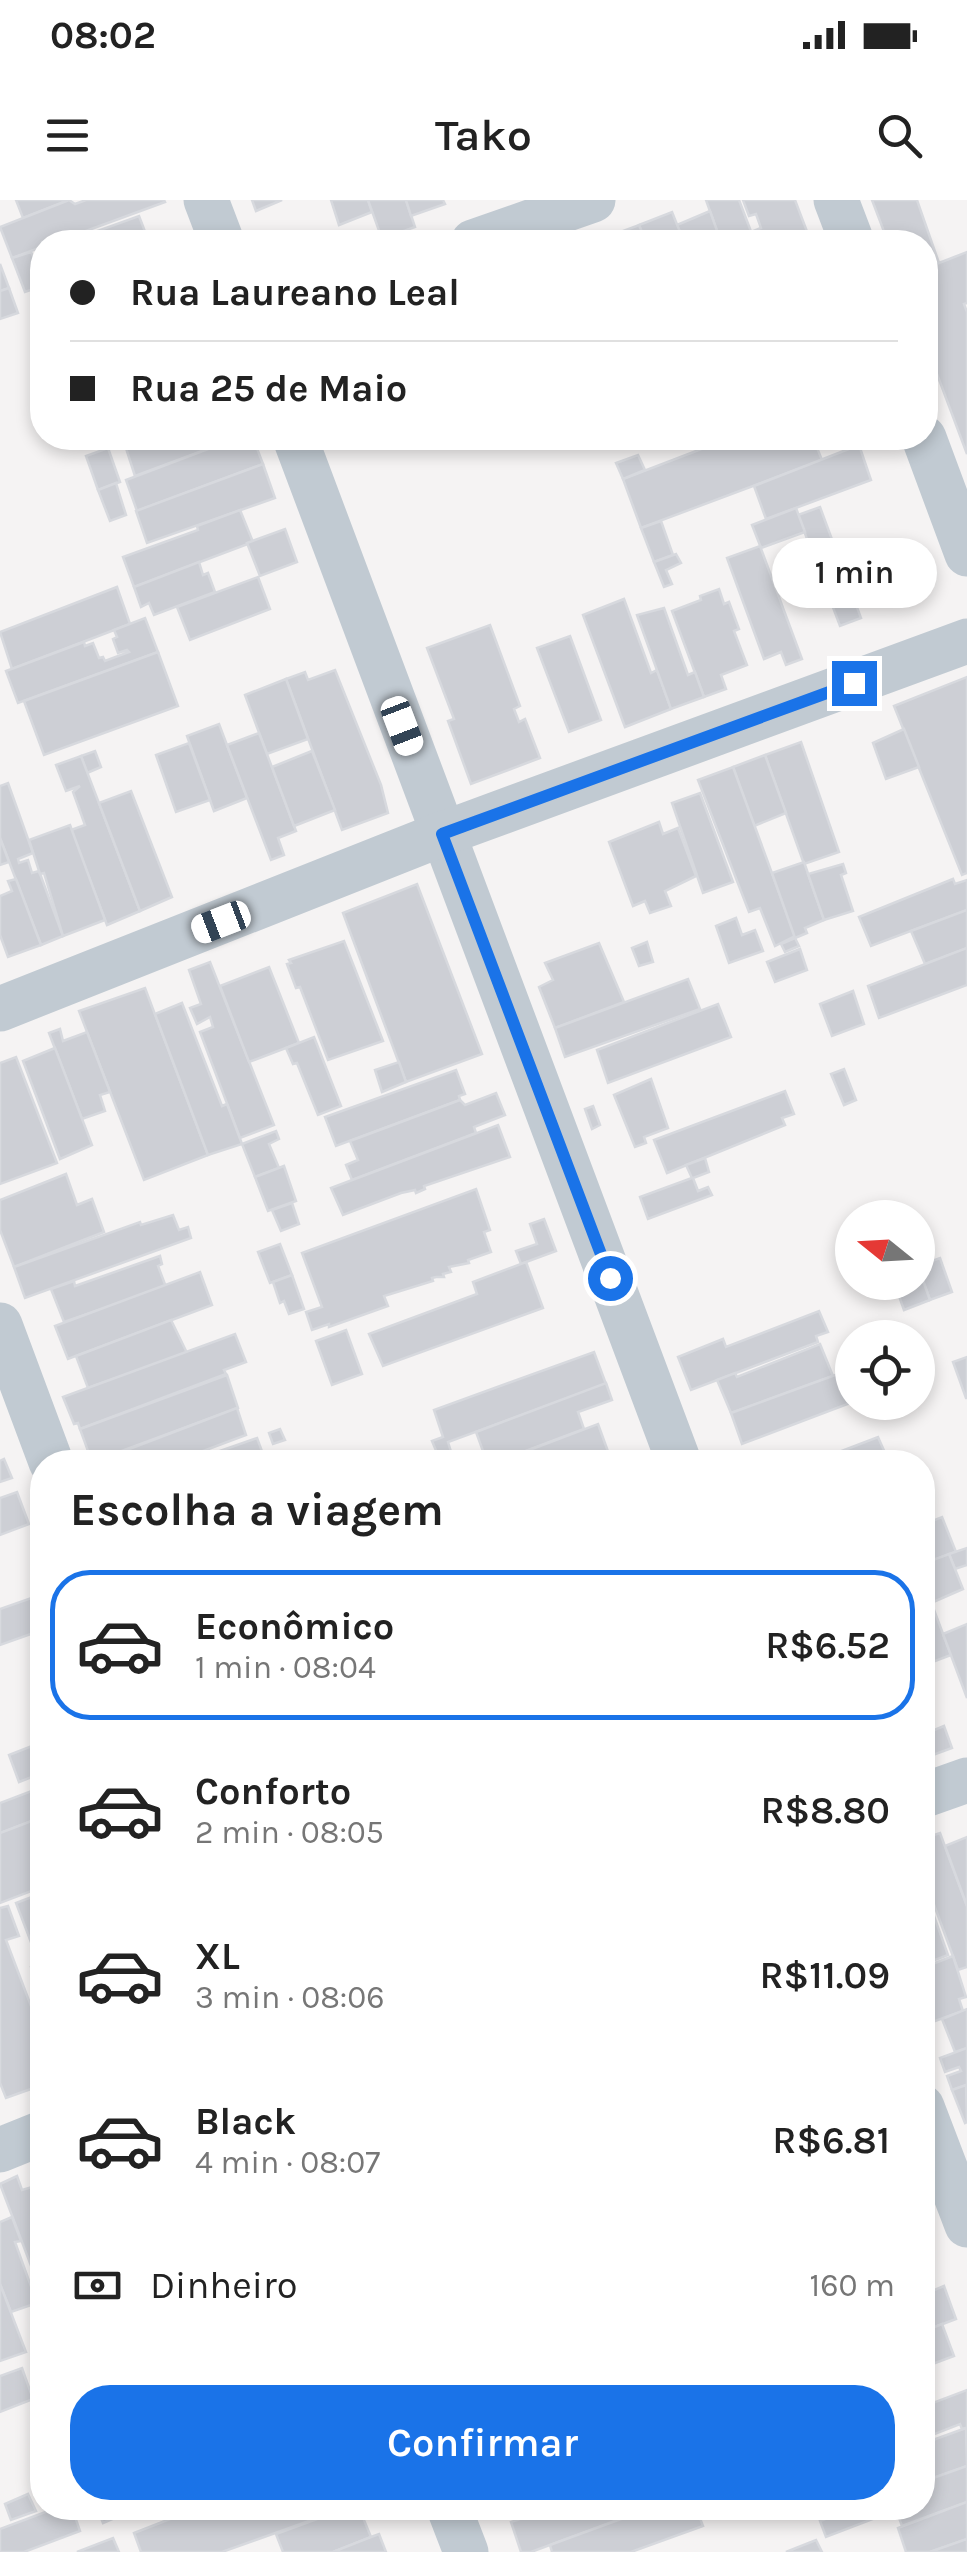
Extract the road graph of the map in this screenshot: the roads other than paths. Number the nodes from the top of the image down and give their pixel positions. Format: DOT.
graph roads {
  1 [pos="206,200"];
  2 [pos="594,200"];
  3 [pos="836,200"];
  4 [pos="217,230"];
  5 [pos="508,230"];
  6 [pos="847,230"];
  7 [pos="299,450"];
  8 [pos="928,450"];
  9 [pos="967,554"];
  10 [pos="967,642"];
  11 [pos="442,834"];
  12 [pos="0,1009"];
  13 [pos="0,1325"];
  14 [pos="47,1450"];
  15 [pos="674,1450"];
  16 [pos="967,1780"];
  17 [pos="935,1791"];
  18 [pos="30,2138"];
  19 [pos="935,2141"];
  20 [pos="0,2150"];
  21 [pos="967,2225"];
  22 [pos="454,2520"];
  23 [pos="466,2552"];
  1 -- 4 [label="street"];
  2 -- 5 [label="street"];
  3 -- 6 [label="street"];
  7 -- 11 [label="street"];
  8 -- 9 [label="street"];
  10 -- 11 [label="street"];
  11 -- 12 [label="street"];
  11 -- 15 [label="street"];
  13 -- 14 [label="street"];
  16 -- 17 [label="street"];
  18 -- 20 [label="street"];
  19 -- 21 [label="street"];
  22 -- 23 [label="street"];
}
